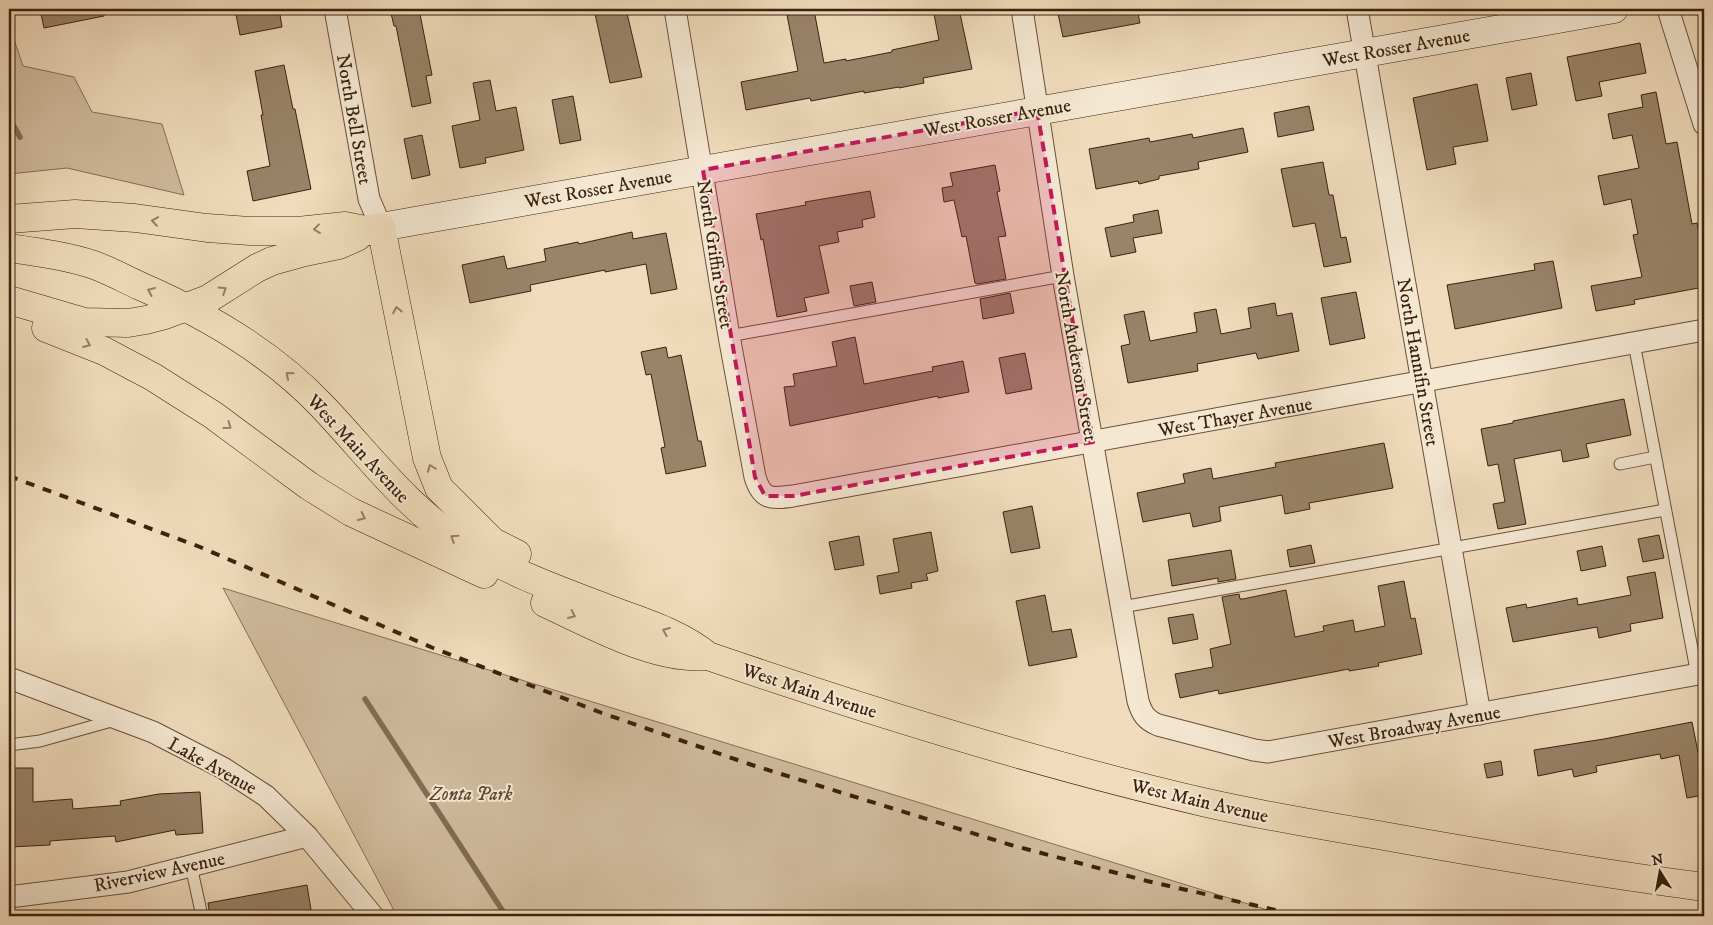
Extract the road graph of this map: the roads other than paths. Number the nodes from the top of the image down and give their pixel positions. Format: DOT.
graph roads {
  1 [pos="335,9"];
  2 [pos="675,9"];
  3 [pos="1022,9"];
  4 [pos="1358,9"];
  5 [pos="1614,9"];
  6 [pos="1668,9"];
  7 [pos="1365,53"];
  8 [pos="1038,110"];
  9 [pos="1704,124"];
  10 [pos="703,170"];
  11 [pos="9,219"];
  12 [pos="373,229"];
  13 [pos="9,248"];
  14 [pos="1062,276"];
  15 [pos="9,300"];
  16 [pos="187,307"];
  17 [pos="9,316"];
  18 [pos="1704,330"];
  19 [pos="729,336"];
  20 [pos="1634,344"];
  21 [pos="1422,383"];
  22 [pos="1093,442"];
  23 [pos="1655,457"];
  24 [pos="1620,464"];
  25 [pos="765,496"];
  26 [pos="1665,510"];
  27 [pos="1452,548"];
  28 [pos="1122,607"];
  29 [pos="635,619"];
  30 [pos="708,656"];
  31 [pos="1701,674"];
  32 [pos="9,678"];
  33 [pos="1138,701"];
  34 [pos="1480,714"];
  35 [pos="119,719"];
  36 [pos="9,745"];
  37 [pos="307,836"];
  38 [pos="191,866"];
  39 [pos="1704,888"];
  40 [pos="9,898"];
  41 [pos="202,916"];
  42 [pos="373,916"];
  1 -- 12 [label="street, North Bell Street"];
  2 -- 10 [label="street, North Griffin Street"];
  3 -- 8 [label="street, North Anderson Street"];
  4 -- 7 [label="street, North Hannifin Street"];
  5 -- 7 [label="street, West Rosser Avenue"];
  6 -- 9 [label="street"];
  7 -- 8 [label="street, West Rosser Avenue"];
  7 -- 21 [label="street, North Hannifin Street"];
  8 -- 10 [label="street, West Rosser Avenue"];
  8 -- 14 [label="street, North Anderson Street"];
  10 -- 12 [label="street, West Rosser Avenue"];
  10 -- 19 [label="street, North Griffin Street"];
  12 -- 11 [label="main road, one-way"];
  16 -- 12 [label="main road, one-way"];
  29 -- 12 [label="main road, one-way"];
  16 -- 13 [label="main road, West Main Avenue, one-way"];
  14 -- 19 [label="lane"];
  14 -- 22 [label="street, North Anderson Street"];
  15 -- 16 [label="main road"];
  29 -- 16 [label="main road, West Main Avenue, one-way"];
  17 -- 30 [label="main road, West Main Avenue, one-way"];
  18 -- 20 [label="street, West Thayer Avenue"];
  19 -- 25 [label="street, North Griffin Street"];
  20 -- 21 [label="street, West Thayer Avenue"];
  20 -- 23 [label="lane"];
  21 -- 22 [label="street, West Thayer Avenue"];
  21 -- 27 [label="street, North Hannifin Street"];
  22 -- 25 [label="street, West Thayer Avenue"];
  22 -- 28 [label="street, North Anderson Street"];
  23 -- 24 [label="lane"];
  23 -- 26 [label="lane"];
  26 -- 27 [label="lane"];
  26 -- 31 [label="lane"];
  27 -- 28 [label="lane"];
  27 -- 34 [label="street, North Hannifin Street"];
  28 -- 33 [label="street, North Anderson Street"];
  30 -- 29 [label="main road, West Main Avenue, one-way"];
  30 -- 39 [label="main road, West Main Avenue"];
  31 -- 34 [label="street, West Broadway Avenue"];
  32 -- 35 [label="street, Lake Avenue"];
  33 -- 34 [label="street, West Broadway Avenue"];
  35 -- 36 [label="lane"];
  35 -- 37 [label="street, Lake Avenue"];
  37 -- 38 [label="street, Riverview Avenue"];
  37 -- 42 [label="street, Lake Avenue"];
  38 -- 40 [label="street, Riverview Avenue"];
  38 -- 41 [label="lane"];
}
